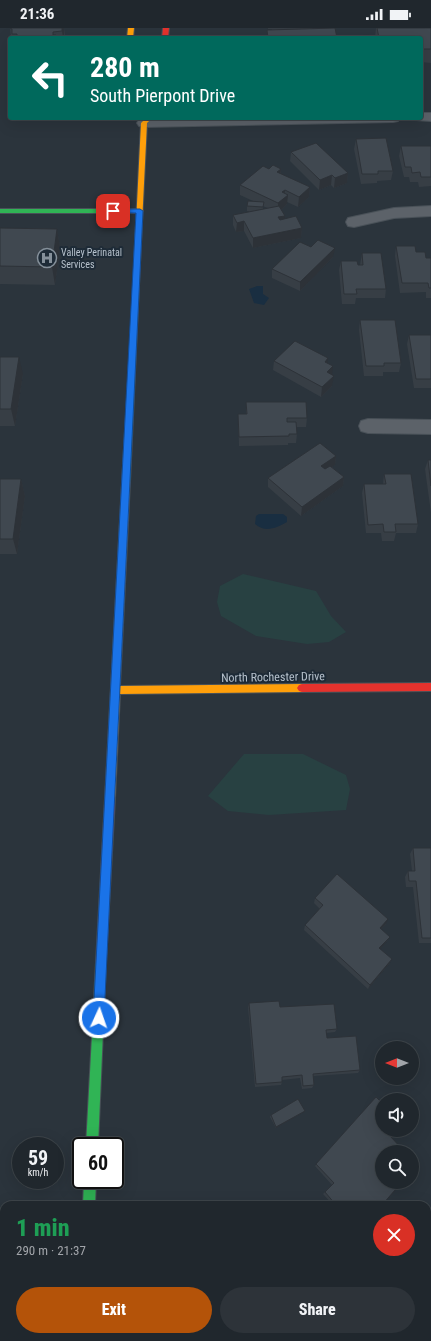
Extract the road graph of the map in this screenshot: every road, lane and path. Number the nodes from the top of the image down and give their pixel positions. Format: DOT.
graph roads {
  1 [pos="144,120"];
  2 [pos="431,210"];
  3 [pos="0,211"];
  4 [pos="140,211"];
  5 [pos="354,222"];
  6 [pos="368,426"];
  7 [pos="431,427"];
  8 [pos="431,687"];
  9 [pos="115,690"];
  10 [pos="92,1137"];
  11 [pos="90,1189"];
  12 [pos="89,1201"];
  1 -- 4 [label="main road"];
  2 -- 5 [label="street"];
  3 -- 4 [label="main road"];
  4 -- 9 [label="main road"];
  6 -- 7 [label="street"];
  8 -- 9 [label="main road, North Rochester Drive"];
  9 -- 10 [label="main road"];
  11 -- 12 [label="main road"];
}
